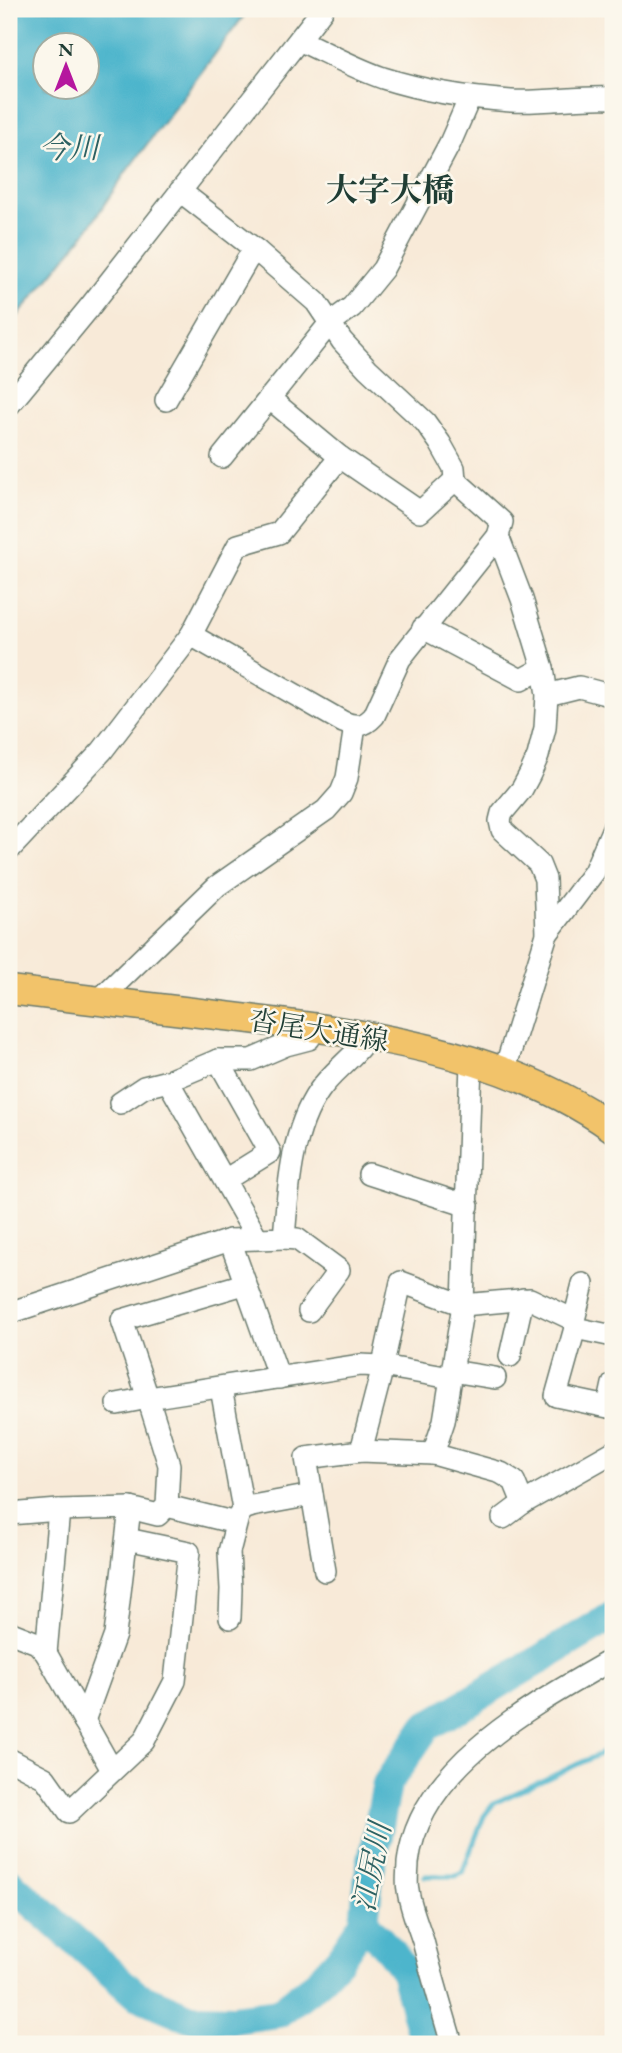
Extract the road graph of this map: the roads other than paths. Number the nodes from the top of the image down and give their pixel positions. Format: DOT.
graph roads {
  1 [pos="323,9"];
  2 [pos="299,40"];
  3 [pos="470,97"];
  4 [pos="613,98"];
  5 [pos="180,191"];
  6 [pos="256,250"];
  7 [pos="330,323"];
  8 [pos="268,398"];
  9 [pos="166,400"];
  10 [pos="9,405"];
  11 [pos="222,457"];
  12 [pos="341,457"];
  13 [pos="455,480"];
  14 [pos="498,536"];
  15 [pos="423,628"];
  16 [pos="191,635"];
  17 [pos="542,668"];
  18 [pos="547,695"];
  19 [pos="613,696"];
  20 [pos="355,726"];
  21 [pos="613,828"];
  22 [pos="9,850"];
  23 [pos="547,934"];
  24 [pos="9,990"];
  25 [pos="98,1001"];
  26 [pos="316,1027"];
  27 [pos="369,1035"];
  28 [pos="218,1060"];
  29 [pos="471,1062"];
  30 [pos="504,1072"];
  31 [pos="168,1081"];
  32 [pos="120,1103"];
  33 [pos="613,1128"];
  34 [pos="369,1174"];
  35 [pos="225,1180"];
  36 [pos="468,1206"];
  37 [pos="257,1238"];
  38 [pos="284,1238"];
  39 [pos="230,1240"];
  40 [pos="244,1284"];
  41 [pos="583,1284"];
  42 [pos="523,1299"];
  43 [pos="463,1305"];
  44 [pos="309,1311"];
  45 [pos="9,1313"];
  46 [pos="575,1324"];
  47 [pos="613,1336"];
  48 [pos="510,1356"];
  49 [pos="382,1366"];
  50 [pos="452,1374"];
  51 [pos="279,1378"];
  52 [pos="495,1378"];
  53 [pos="613,1384"];
  54 [pos="221,1388"];
  55 [pos="148,1398"];
  56 [pos="117,1404"];
  57 [pos="361,1451"];
  58 [pos="433,1454"];
  59 [pos="611,1459"];
  60 [pos="313,1496"];
  61 [pos="523,1503"];
  62 [pos="167,1506"];
  63 [pos="130,1508"];
  64 [pos="59,1510"];
  65 [pos="9,1514"];
  66 [pos="240,1516"];
  67 [pos="503,1518"];
  68 [pos="127,1539"];
  69 [pos="325,1571"];
  70 [pos="230,1618"];
  71 [pos="9,1632"];
  72 [pos="46,1653"];
  73 [pos="613,1659"];
  74 [pos="84,1721"];
  75 [pos="9,1759"];
  76 [pos="112,1770"];
  77 [pos="452,2044"];
  1 -- 2 [label="street"];
  2 -- 3 [label="street"];
  2 -- 5 [label="street"];
  3 -- 4 [label="street"];
  3 -- 7 [label="street"];
  5 -- 6 [label="street"];
  5 -- 10 [label="street"];
  6 -- 7 [label="street"];
  6 -- 9 [label="street"];
  7 -- 8 [label="street"];
  7 -- 13 [label="street"];
  8 -- 11 [label="street"];
  8 -- 12 [label="street"];
  12 -- 13 [label="street"];
  12 -- 16 [label="street"];
  13 -- 14 [label="street"];
  14 -- 15 [label="street"];
  14 -- 17 [label="street"];
  15 -- 17 [label="street"];
  15 -- 20 [label="street"];
  16 -- 20 [label="street"];
  16 -- 22 [label="street"];
  17 -- 18 [label="street"];
  18 -- 19 [label="street"];
  18 -- 23 [label="street"];
  20 -- 25 [label="street"];
  21 -- 23 [label="street"];
  23 -- 30 [label="street"];
  24 -- 25 [label="main road, 沓尾大通線"];
  25 -- 26 [label="main road, 沓尾大通線"];
  26 -- 27 [label="main road, 沓尾大通線"];
  26 -- 28 [label="street"];
  27 -- 29 [label="main road, 沓尾大通線"];
  27 -- 38 [label="street"];
  28 -- 31 [label="street"];
  28 -- 35 [label="street"];
  29 -- 30 [label="main road, 沓尾大通線"];
  29 -- 36 [label="street"];
  30 -- 33 [label="main road, 沓尾大通線"];
  31 -- 32 [label="street"];
  31 -- 35 [label="street"];
  34 -- 36 [label="street"];
  35 -- 37 [label="street"];
  36 -- 43 [label="street"];
  37 -- 38 [label="street"];
  37 -- 39 [label="street"];
  38 -- 44 [label="street"];
  39 -- 40 [label="street"];
  39 -- 45 [label="street"];
  40 -- 51 [label="street"];
  40 -- 55 [label="street"];
  41 -- 46 [label="street"];
  42 -- 43 [label="street"];
  42 -- 46 [label="street"];
  42 -- 48 [label="street"];
  43 -- 49 [label="street"];
  43 -- 50 [label="street"];
  46 -- 47 [label="street"];
  46 -- 53 [label="street"];
  49 -- 50 [label="street"];
  49 -- 51 [label="street"];
  49 -- 57 [label="street"];
  50 -- 52 [label="street"];
  50 -- 58 [label="street"];
  51 -- 54 [label="street"];
  54 -- 55 [label="street"];
  54 -- 66 [label="street"];
  55 -- 56 [label="street"];
  55 -- 62 [label="street"];
  57 -- 58 [label="street"];
  57 -- 60 [label="street"];
  58 -- 61 [label="street"];
  59 -- 61 [label="street"];
  60 -- 66 [label="street"];
  60 -- 69 [label="street"];
  61 -- 67 [label="street"];
  62 -- 63 [label="street"];
  62 -- 66 [label="street"];
  63 -- 64 [label="street"];
  63 -- 68 [label="street"];
  64 -- 65 [label="street"];
  64 -- 72 [label="street"];
  66 -- 70 [label="street"];
  68 -- 74 [label="street"];
  68 -- 76 [label="street"];
  71 -- 72 [label="street"];
  72 -- 74 [label="street"];
  73 -- 77 [label="street"];
  74 -- 76 [label="street"];
  75 -- 76 [label="street"];
}
